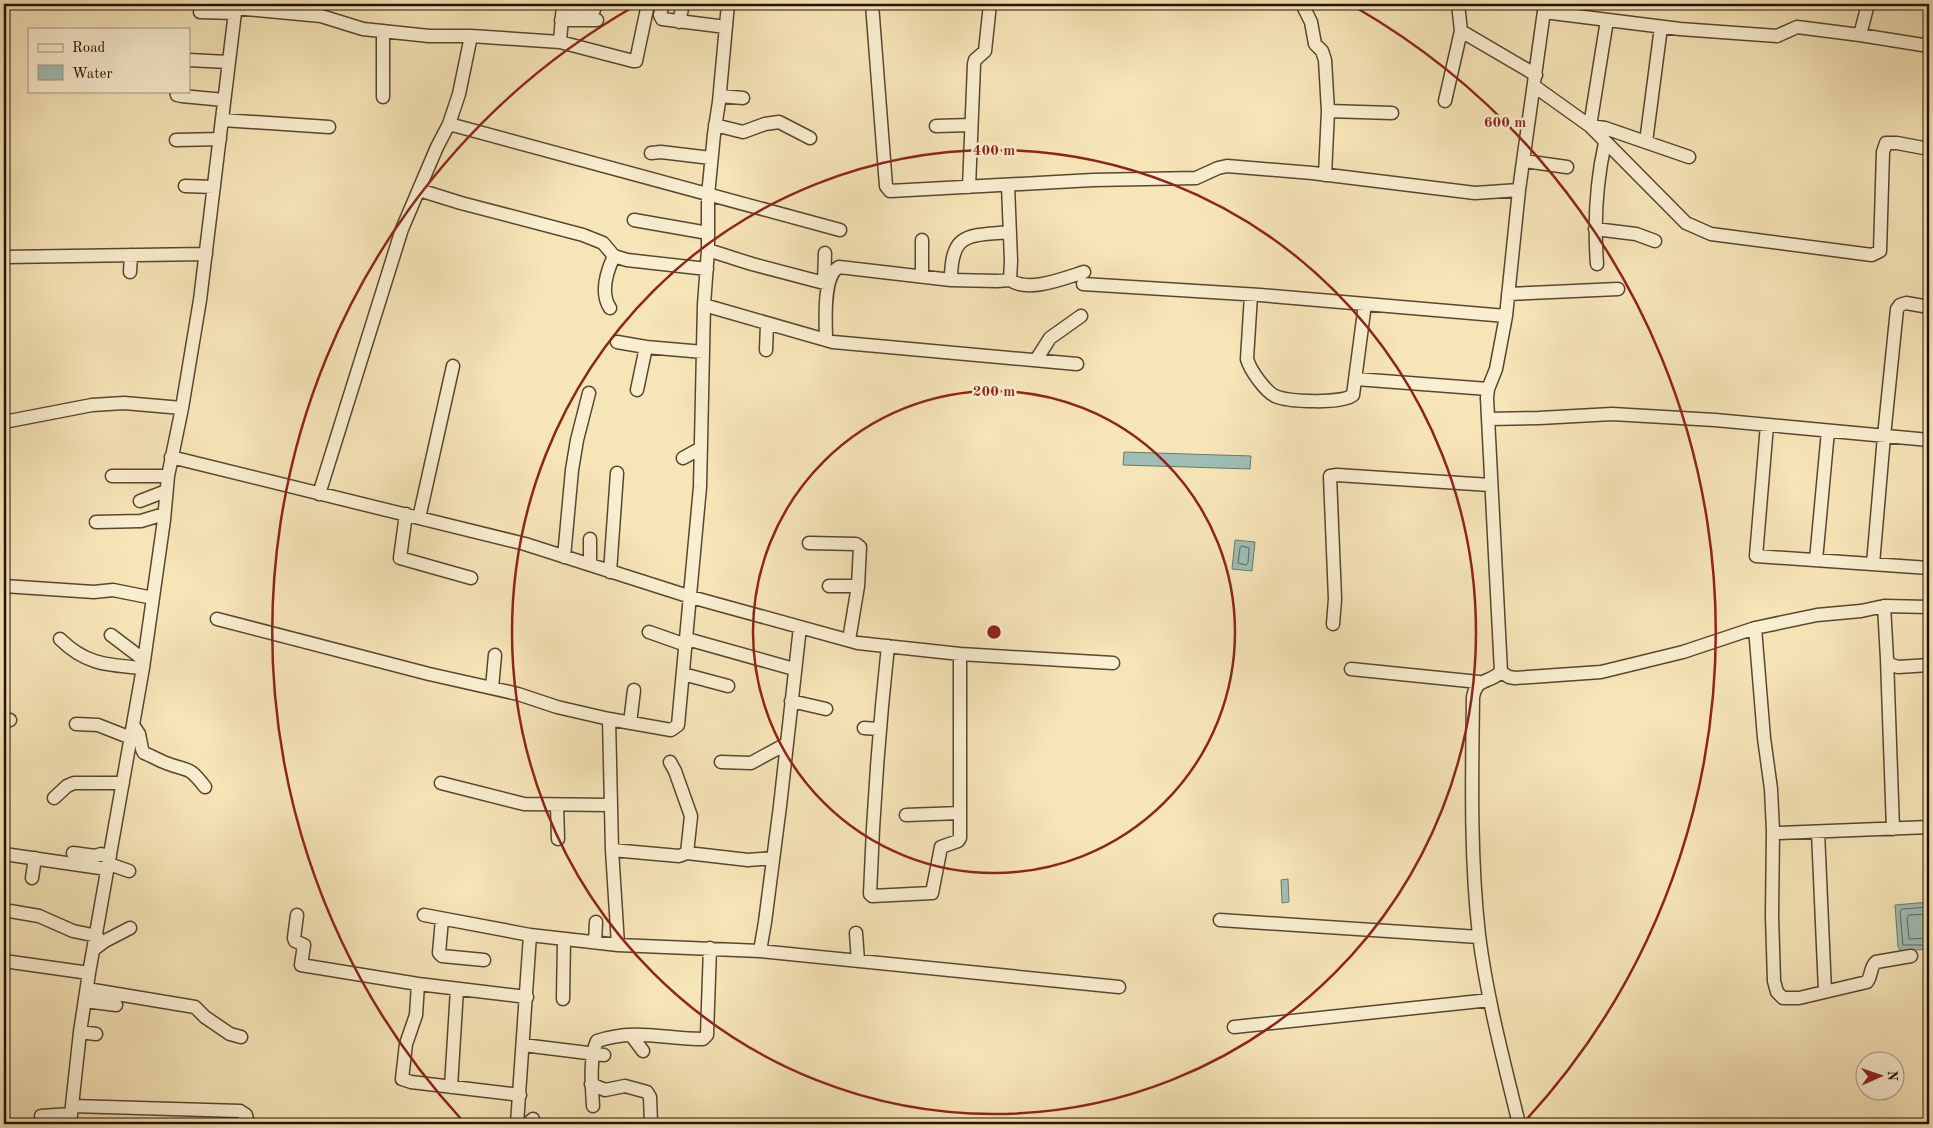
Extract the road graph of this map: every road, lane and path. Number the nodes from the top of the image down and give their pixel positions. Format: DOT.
graph roads {
  1 [pos="648,4"];
  2 [pos="663,4"];
  3 [pos="683,4"];
  4 [pos="728,4"];
  5 [pos="872,4"];
  6 [pos="990,4"];
  7 [pos="1302,4"];
  8 [pos="1458,4"];
  9 [pos="1868,4"];
  10 [pos="235,8"];
  11 [pos="1544,8"];
  12 [pos="562,10"];
  13 [pos="200,12"];
  14 [pos="596,15"];
  15 [pos="1607,20"];
  16 [pos="679,22"];
  17 [pos="726,27"];
  18 [pos="1661,27"];
  19 [pos="383,31"];
  20 [pos="1461,31"];
  21 [pos="1860,35"];
  22 [pos="472,36"];
  23 [pos="560,42"];
  24 [pos="1929,46"];
  25 [pos="190,60"];
  26 [pos="228,62"];
  27 [pos="1535,80"];
  28 [pos="176,92"];
  29 [pos="720,96"];
  30 [pos="383,97"];
  31 [pos="743,98"];
  32 [pos="224,100"];
  33 [pos="1445,101"];
  34 [pos="1328,111"];
  35 [pos="1392,113"];
  36 [pos="222,120"];
  37 [pos="449,124"];
  38 [pos="715,125"];
  39 [pos="971,125"];
  40 [pos="936,126"];
  41 [pos="1590,126"];
  42 [pos="330,127"];
  43 [pos="810,138"];
  44 [pos="220,139"];
  45 [pos="176,140"];
  46 [pos="1646,142"];
  47 [pos="1605,143"];
  48 [pos="1929,149"];
  49 [pos="651,154"];
  50 [pos="1690,157"];
  51 [pos="711,158"];
  52 [pos="1524,161"];
  53 [pos="1566,167"];
  54 [pos="1325,175"];
  55 [pos="1008,185"];
  56 [pos="185,186"];
  57 [pos="214,187"];
  58 [pos="969,187"];
  59 [pos="419,190"];
  60 [pos="1519,190"];
  61 [pos="708,195"];
  62 [pos="634,220"];
  63 [pos="1595,229"];
  64 [pos="840,230"];
  65 [pos="708,232"];
  66 [pos="1010,232"];
  67 [pos="922,240"];
  68 [pos="1655,241"];
  69 [pos="708,250"];
  70 [pos="825,253"];
  71 [pos="206,254"];
  72 [pos="131,255"];
  73 [pos="614,256"];
  74 [pos="4,257"];
  75 [pos="1597,264"];
  76 [pos="707,269"];
  77 [pos="130,272"];
  78 [pos="922,276"];
  79 [pos="950,280"];
  80 [pos="1010,280"];
  81 [pos="826,283"];
  82 [pos="1618,289"];
  83 [pos="1508,294"];
  84 [pos="1251,295"];
  85 [pos="1364,304"];
  86 [pos="704,305"];
  87 [pos="1929,307"];
  88 [pos="610,308"];
  89 [pos="1081,316"];
  90 [pos="1506,316"];
  91 [pos="766,324"];
  92 [pos="826,340"];
  93 [pos="617,342"];
  94 [pos="646,346"];
  95 [pos="766,350"];
  96 [pos="703,352"];
  97 [pos="1036,360"];
  98 [pos="1077,364"];
  99 [pos="453,366"];
  100 [pos="1356,379"];
  101 [pos="1488,388"];
  102 [pos="637,390"];
  103 [pos="589,393"];
  104 [pos="182,408"];
  105 [pos="1488,419"];
  106 [pos="4,422"];
  107 [pos="1767,425"];
  108 [pos="1828,431"];
  109 [pos="1884,436"];
  110 [pos="1929,440"];
  111 [pos="701,448"];
  112 [pos="171,457"];
  113 [pos="683,458"];
  114 [pos="617,473"];
  115 [pos="112,476"];
  116 [pos="168,476"];
  117 [pos="1490,485"];
  118 [pos="166,491"];
  119 [pos="319,494"];
  120 [pos="140,501"];
  121 [pos="164,514"];
  122 [pos="406,514"];
  123 [pos="419,518"];
  124 [pos="96,522"];
  125 [pos="590,539"];
  126 [pos="809,543"];
  127 [pos="564,557"];
  128 [pos="1816,560"];
  129 [pos="1873,564"];
  130 [pos="1929,564"];
  131 [pos="590,565"];
  132 [pos="610,572"];
  133 [pos="471,578"];
  134 [pos="4,586"];
  135 [pos="829,586"];
  136 [pos="858,586"];
  137 [pos="691,597"];
  138 [pos="153,598"];
  139 [pos="1884,606"];
  140 [pos="1929,607"];
  141 [pos="1861,610"];
  142 [pos="217,619"];
  143 [pos="1333,624"];
  144 [pos="1885,625"];
  145 [pos="800,627"];
  146 [pos="1755,628"];
  147 [pos="649,632"];
  148 [pos="111,635"];
  149 [pos="60,639"];
  150 [pos="849,640"];
  151 [pos="686,642"];
  152 [pos="888,646"];
  153 [pos="960,654"];
  154 [pos="495,655"];
  155 [pos="1887,660"];
  156 [pos="1113,663"];
  157 [pos="144,664"];
  158 [pos="1929,665"];
  159 [pos="794,669"];
  160 [pos="1351,669"];
  161 [pos="1501,672"];
  162 [pos="683,674"];
  163 [pos="1479,682"];
  164 [pos="728,686"];
  165 [pos="492,688"];
  166 [pos="634,690"];
  167 [pos="791,701"];
  168 [pos="826,709"];
  169 [pos="610,719"];
  170 [pos="630,722"];
  171 [pos="76,724"];
  172 [pos="133,725"];
  173 [pos="864,728"];
  174 [pos="880,729"];
  175 [pos="131,738"];
  176 [pos="786,744"];
  177 [pos="670,762"];
  178 [pos="720,762"];
  179 [pos="123,783"];
  180 [pos="441,783"];
  181 [pos="205,787"];
  182 [pos="691,788"];
  183 [pos="54,798"];
  184 [pos="687,803"];
  185 [pos="610,804"];
  186 [pos="557,805"];
  187 [pos="960,813"];
  188 [pos="906,815"];
  189 [pos="1929,827"];
  190 [pos="1893,829"];
  191 [pos="1772,831"];
  192 [pos="1818,832"];
  193 [pos="558,839"];
  194 [pos="612,850"];
  195 [pos="73,853"];
  196 [pos="687,853"];
  197 [pos="4,854"];
  198 [pos="35,858"];
  199 [pos="773,858"];
  200 [pos="109,863"];
  201 [pos="129,871"];
  202 [pos="32,878"];
  203 [pos="4,910"];
  204 [pos="297,914"];
  205 [pos="424,915"];
  206 [pos="442,919"];
  207 [pos="1220,920"];
  208 [pos="596,922"];
  209 [pos="130,928"];
  210 [pos="856,933"];
  211 [pos="530,935"];
  212 [pos="97,936"];
  213 [pos="1479,937"];
  214 [pos="564,939"];
  215 [pos="595,942"];
  216 [pos="618,945"];
  217 [pos="710,948"];
  218 [pos="93,950"];
  219 [pos="760,951"];
  220 [pos="1911,956"];
  221 [pos="484,960"];
  222 [pos="4,961"];
  223 [pos="858,961"];
  224 [pos="89,973"];
  225 [pos="418,984"];
  226 [pos="1119,987"];
  227 [pos="457,988"];
  228 [pos="1825,991"];
  229 [pos="86,995"];
  230 [pos="527,997"];
  231 [pos="564,999"];
  232 [pos="1490,1000"];
  233 [pos="116,1005"];
  234 [pos="1234,1028"];
  235 [pos="80,1032"];
  236 [pos="96,1034"];
  237 [pos="631,1035"];
  238 [pos="241,1037"];
  239 [pos="524,1045"];
  240 [pos="643,1051"];
  241 [pos="598,1054"];
  242 [pos="480,1083"];
  243 [pos="591,1084"];
  244 [pos="451,1087"];
  245 [pos="520,1090"];
  246 [pos="593,1106"];
  247 [pos="71,1115"];
  248 [pos="41,1116"];
  249 [pos="248,1124"];
  250 [pos="517,1124"];
  251 [pos="651,1124"];
  252 [pos="1519,1124"];
  1 -- 23 [label="street"];
  2 -- 16 [label="street"];
  3 -- 16 [label="street"];
  4 -- 17 [label="street"];
  5 -- 58 [label="street"];
  6 -- 39 [label="street"];
  7 -- 34 [label="street"];
  8 -- 20 [label="street"];
  9 -- 21 [label="street"];
  10 -- 13 [label="street"];
  10 -- 19 [label="street"];
  10 -- 26 [label="street"];
  11 -- 15 [label="street"];
  11 -- 27 [label="street"];
  12 -- 14 [label="street"];
  12 -- 23 [label="street"];
  15 -- 18 [label="street"];
  15 -- 41 [label="street"];
  16 -- 17 [label="street"];
  17 -- 29 [label="street"];
  18 -- 21 [label="street"];
  18 -- 46 [label="street"];
  19 -- 22 [label="street"];
  19 -- 30 [label="street"];
  20 -- 27 [label="street"];
  20 -- 33 [label="street"];
  21 -- 24 [label="street"];
  22 -- 23 [label="street"];
  22 -- 37 [label="street"];
  25 -- 26 [label="street"];
  26 -- 32 [label="street"];
  27 -- 41 [label="street"];
  27 -- 52 [label="street"];
  28 -- 32 [label="street"];
  29 -- 31 [label="street"];
  29 -- 38 [label="street"];
  32 -- 36 [label="street"];
  34 -- 35 [label="street"];
  34 -- 54 [label="street"];
  36 -- 42 [label="street"];
  36 -- 44 [label="street"];
  37 -- 59 [label="street"];
  37 -- 61 [label="street"];
  38 -- 43 [label="street"];
  38 -- 51 [label="street"];
  39 -- 40 [label="street"];
  39 -- 58 [label="street"];
  41 -- 46 [label="street"];
  41 -- 47 [label="street"];
  44 -- 45 [label="street"];
  44 -- 57 [label="street"];
  46 -- 50 [label="street"];
  47 -- 48 [label="street"];
  47 -- 63 [label="street"];
  49 -- 51 [label="street"];
  51 -- 61 [label="street"];
  52 -- 53 [label="street"];
  52 -- 60 [label="street"];
  54 -- 55 [label="street"];
  54 -- 60 [label="street"];
  55 -- 58 [label="street"];
  55 -- 66 [label="street"];
  56 -- 57 [label="street"];
  57 -- 71 [label="street"];
  59 -- 73 [label="street"];
  59 -- 119 [label="street"];
  60 -- 83 [label="street"];
  61 -- 64 [label="street"];
  61 -- 65 [label="street"];
  62 -- 65 [label="street"];
  63 -- 68 [label="street"];
  63 -- 75 [label="street"];
  65 -- 69 [label="street"];
  66 -- 79 [label="street"];
  66 -- 80 [label="street"];
  67 -- 78 [label="street"];
  69 -- 76 [label="street"];
  69 -- 81 [label="street"];
  70 -- 81 [label="street"];
  71 -- 72 [label="street"];
  71 -- 104 [label="street"];
  72 -- 74 [label="street"];
  72 -- 77 [label="street"];
  73 -- 76 [label="street"];
  73 -- 88 [label="street"];
  76 -- 86 [label="street"];
  78 -- 79 [label="street"];
  78 -- 81 [label="street"];
  79 -- 80 [label="street"];
  80 -- 84 [label="street"];
  81 -- 92 [label="street"];
  82 -- 83 [label="street"];
  83 -- 90 [label="street"];
  84 -- 85 [label="street"];
  84 -- 100 [label="street"];
  85 -- 90 [label="street"];
  85 -- 100 [label="street"];
  86 -- 91 [label="street"];
  86 -- 96 [label="street"];
  87 -- 109 [label="street"];
  89 -- 97 [label="street"];
  90 -- 101 [label="street"];
  91 -- 92 [label="street"];
  91 -- 95 [label="street"];
  92 -- 97 [label="street"];
  93 -- 94 [label="street"];
  94 -- 96 [label="street"];
  94 -- 102 [label="street"];
  96 -- 111 [label="street"];
  97 -- 98 [label="street"];
  99 -- 123 [label="street"];
  100 -- 101 [label="street"];
  101 -- 105 [label="street"];
  103 -- 127 [label="street"];
  104 -- 106 [label="street"];
  104 -- 112 [label="street"];
  105 -- 107 [label="street"];
  105 -- 117 [label="street"];
  107 -- 108 [label="street"];
  107 -- 128 [label="street"];
  108 -- 109 [label="street"];
  108 -- 128 [label="street"];
  109 -- 110 [label="street"];
  109 -- 129 [label="street"];
  111 -- 113 [label="street"];
  111 -- 137 [label="street"];
  112 -- 116 [label="street"];
  112 -- 119 [label="street"];
  114 -- 132 [label="street"];
  115 -- 116 [label="street"];
  116 -- 118 [label="street"];
  117 -- 143 [label="street"];
  117 -- 161 [label="street"];
  118 -- 120 [label="street"];
  118 -- 121 [label="street"];
  119 -- 122 [label="street"];
  121 -- 124 [label="street"];
  121 -- 138 [label="street"];
  122 -- 123 [label="street"];
  122 -- 133 [label="street"];
  123 -- 127 [label="street"];
  125 -- 131 [label="street"];
  126 -- 136 [label="street"];
  127 -- 131 [label="street"];
  128 -- 129 [label="street"];
  129 -- 130 [label="street"];
  131 -- 132 [label="street"];
  132 -- 137 [label="street"];
  134 -- 138 [label="street"];
  135 -- 136 [label="street"];
  136 -- 150 [label="street"];
  137 -- 145 [label="street"];
  137 -- 151 [label="street"];
  138 -- 157 [label="street"];
  139 -- 140 [label="street"];
  139 -- 141 [label="street"];
  139 -- 144 [label="street"];
  141 -- 144 [label="street"];
  141 -- 146 [label="street"];
  142 -- 165 [label="street"];
  144 -- 155 [label="street"];
  145 -- 150 [label="street"];
  145 -- 159 [label="street"];
  146 -- 161 [label="street"];
  146 -- 191 [label="street"];
  147 -- 151 [label="street"];
  148 -- 157 [label="street"];
  149 -- 157 [label="street"];
  150 -- 152 [label="street"];
  151 -- 159 [label="street"];
  151 -- 162 [label="street"];
  152 -- 153 [label="street"];
  152 -- 174 [label="street"];
  153 -- 156 [label="street"];
  153 -- 187 [label="street"];
  154 -- 165 [label="street"];
  155 -- 158 [label="street"];
  155 -- 190 [label="street"];
  157 -- 172 [label="street"];
  159 -- 167 [label="street"];
  160 -- 163 [label="street"];
  161 -- 163 [label="street"];
  162 -- 164 [label="street"];
  162 -- 170 [label="street"];
  163 -- 213 [label="street"];
  165 -- 169 [label="street"];
  166 -- 170 [label="street"];
  167 -- 168 [label="street"];
  167 -- 176 [label="street"];
  169 -- 170 [label="street"];
  169 -- 185 [label="street"];
  171 -- 175 [label="street"];
  172 -- 175 [label="street"];
  172 -- 181 [label="street"];
  173 -- 174 [label="street"];
  174 -- 187 [label="street"];
  175 -- 179 [label="street"];
  176 -- 178 [label="street"];
  176 -- 199 [label="street"];
  177 -- 184 [label="street"];
  179 -- 183 [label="street"];
  179 -- 200 [label="street"];
  180 -- 186 [label="street"];
  182 -- 184 [label="street"];
  184 -- 196 [label="street"];
  185 -- 186 [label="street"];
  185 -- 194 [label="street"];
  186 -- 193 [label="street"];
  187 -- 188 [label="street"];
  189 -- 190 [label="street"];
  190 -- 192 [label="street"];
  191 -- 192 [label="street"];
  191 -- 228 [label="street"];
  192 -- 228 [label="street"];
  194 -- 196 [label="street"];
  194 -- 216 [label="street"];
  195 -- 200 [label="street"];
  196 -- 199 [label="street"];
  197 -- 198 [label="street"];
  198 -- 200 [label="street"];
  198 -- 202 [label="street"];
  199 -- 219 [label="street"];
  200 -- 201 [label="street"];
  200 -- 212 [label="street"];
  203 -- 212 [label="street"];
  204 -- 225 [label="street"];
  205 -- 206 [label="street"];
  206 -- 211 [label="street"];
  206 -- 221 [label="street"];
  207 -- 213 [label="street"];
  208 -- 215 [label="street"];
  209 -- 218 [label="street"];
  210 -- 223 [label="street"];
  211 -- 214 [label="street"];
  211 -- 230 [label="street"];
  212 -- 218 [label="street"];
  213 -- 232 [label="street"];
  214 -- 215 [label="street"];
  214 -- 231 [label="street"];
  215 -- 216 [label="street"];
  216 -- 217 [label="street"];
  217 -- 219 [label="street"];
  217 -- 237 [label="street"];
  218 -- 224 [label="street"];
  219 -- 223 [label="street"];
  220 -- 228 [label="street"];
  222 -- 224 [label="street"];
  223 -- 226 [label="street"];
  224 -- 229 [label="street"];
  225 -- 227 [label="street"];
  225 -- 244 [label="street"];
  227 -- 230 [label="street"];
  227 -- 244 [label="street"];
  229 -- 233 [label="street"];
  229 -- 235 [label="street"];
  229 -- 238 [label="street"];
  230 -- 239 [label="street"];
  232 -- 234 [label="street"];
  232 -- 252 [label="street"];
  235 -- 236 [label="street"];
  235 -- 247 [label="street"];
  237 -- 240 [label="street"];
  237 -- 241 [label="street"];
  239 -- 241 [label="street"];
  239 -- 245 [label="street"];
  241 -- 243 [label="street"];
  242 -- 245 [label="street"];
  243 -- 246 [label="street"];
  243 -- 251 [label="street"];
  244 -- 245 [label="street"];
  245 -- 250 [label="street"];
  247 -- 248 [label="street"];
  247 -- 249 [label="street"];
}
